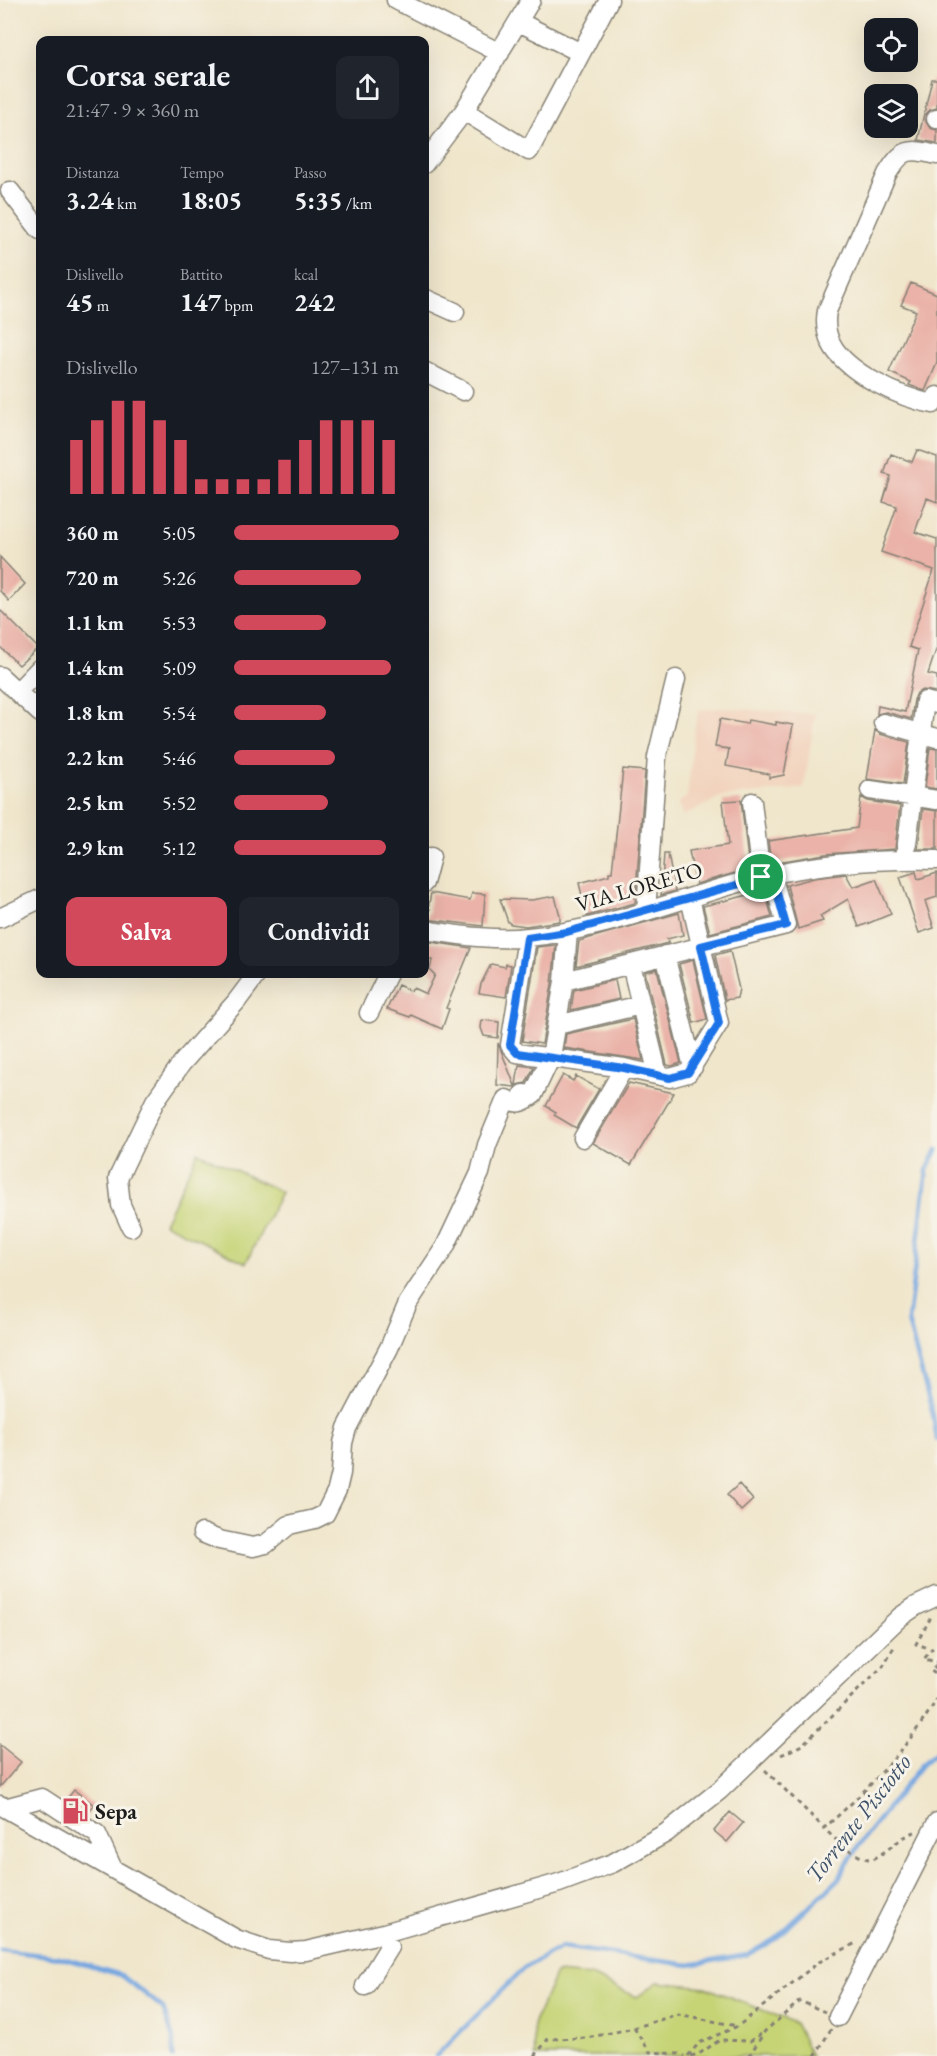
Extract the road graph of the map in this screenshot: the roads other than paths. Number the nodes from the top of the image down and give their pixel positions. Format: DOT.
graph roads {
  1 [pos="396,0"];
  2 [pos="531,0"];
  3 [pos="609,0"];
  4 [pos="519,22"];
  5 [pos="581,52"];
  6 [pos="500,53"];
  7 [pos="464,111"];
  8 [pos="929,153"];
  9 [pos="429,157"];
  10 [pos="10,190"];
  11 [pos="36,225"];
  12 [pos="429,300"];
  13 [pos="455,312"];
  14 [pos="429,374"];
  15 [pos="463,391"];
  16 [pos="935,400"];
  17 [pos="36,672"];
  18 [pos="0,676"];
  19 [pos="676,679"];
  20 [pos="17,692"];
  21 [pos="937,704"];
  22 [pos="36,709"];
  23 [pos="883,723"];
  24 [pos="929,736"];
  25 [pos="870,790"];
  26 [pos="913,797"];
  27 [pos="937,800"];
  28 [pos="752,802"];
  29 [pos="431,857"];
  30 [pos="905,859"];
  31 [pos="937,860"];
  32 [pos="429,865"];
  33 [pos="766,876"];
  34 [pos="690,898"];
  35 [pos="36,901"];
  36 [pos="646,911"];
  37 [pos="0,918"];
  38 [pos="429,931"];
  39 [pos="567,932"];
  40 [pos="527,938"];
  41 [pos="701,946"];
  42 [pos="665,955"];
  43 [pos="631,964"];
  44 [pos="254,978"];
  45 [pos="386,978"];
  46 [pos="564,981"];
  47 [pos="640,1005"];
  48 [pos="369,1013"];
  49 [pos="557,1025"];
  50 [pos="551,1057"];
  51 [pos="693,1067"];
  52 [pos="624,1068"];
  53 [pos="658,1075"];
  54 [pos="503,1091"];
  55 [pos="533,1095"];
  56 [pos="583,1138"];
  57 [pos="131,1227"];
  58 [pos="202,1533"];
  59 [pos="936,1590"];
  60 [pos="2,1806"];
  61 [pos="937,1822"];
  62 [pos="113,1869"];
  63 [pos="384,1932"];
  64 [pos="365,1986"];
  65 [pos="838,2017"];
  1 -- 6 [label="street"];
  2 -- 4 [label="street"];
  3 -- 5 [label="street"];
  4 -- 5 [label="street"];
  4 -- 6 [label="street"];
  5 -- 7 [label="street"];
  6 -- 7 [label="street"];
  7 -- 9 [label="street"];
  8 -- 16 [label="street"];
  10 -- 11 [label="street"];
  12 -- 13 [label="street"];
  14 -- 15 [label="street"];
  17 -- 20 [label="street"];
  18 -- 20 [label="street"];
  19 -- 36 [label="street"];
  20 -- 22 [label="street"];
  21 -- 24 [label="street"];
  23 -- 24 [label="street"];
  24 -- 26 [label="street"];
  25 -- 26 [label="street"];
  26 -- 27 [label="street"];
  26 -- 30 [label="street"];
  28 -- 33 [label="street"];
  29 -- 32 [label="street"];
  30 -- 31 [label="street, VIA LORETO"];
  30 -- 33 [label="street, VIA LORETO"];
  33 -- 34 [label="street, VIA LORETO"];
  33 -- 41 [label="street"];
  34 -- 36 [label="street, VIA LORETO"];
  34 -- 41 [label="street"];
  35 -- 37 [label="street"];
  36 -- 39 [label="street, VIA LORETO"];
  38 -- 40 [label="street, VIA LORETO"];
  39 -- 40 [label="street, VIA LORETO"];
  39 -- 46 [label="street"];
  40 -- 50 [label="street"];
  41 -- 42 [label="street"];
  41 -- 51 [label="street"];
  42 -- 43 [label="street"];
  42 -- 51 [label="street"];
  43 -- 46 [label="street"];
  43 -- 47 [label="street"];
  44 -- 57 [label="street"];
  45 -- 48 [label="street"];
  46 -- 49 [label="street"];
  47 -- 49 [label="street"];
  47 -- 53 [label="street"];
  49 -- 50 [label="street"];
  50 -- 52 [label="street"];
  50 -- 55 [label="street"];
  51 -- 53 [label="street"];
  52 -- 53 [label="street"];
  52 -- 56 [label="street"];
  54 -- 55 [label="street"];
  55 -- 58 [label="street"];
  59 -- 63 [label="street"];
  60 -- 62 [label="street"];
  60 -- 62 [label="street"];
  61 -- 65 [label="street"];
  62 -- 63 [label="street"];
  63 -- 64 [label="street"];
}
